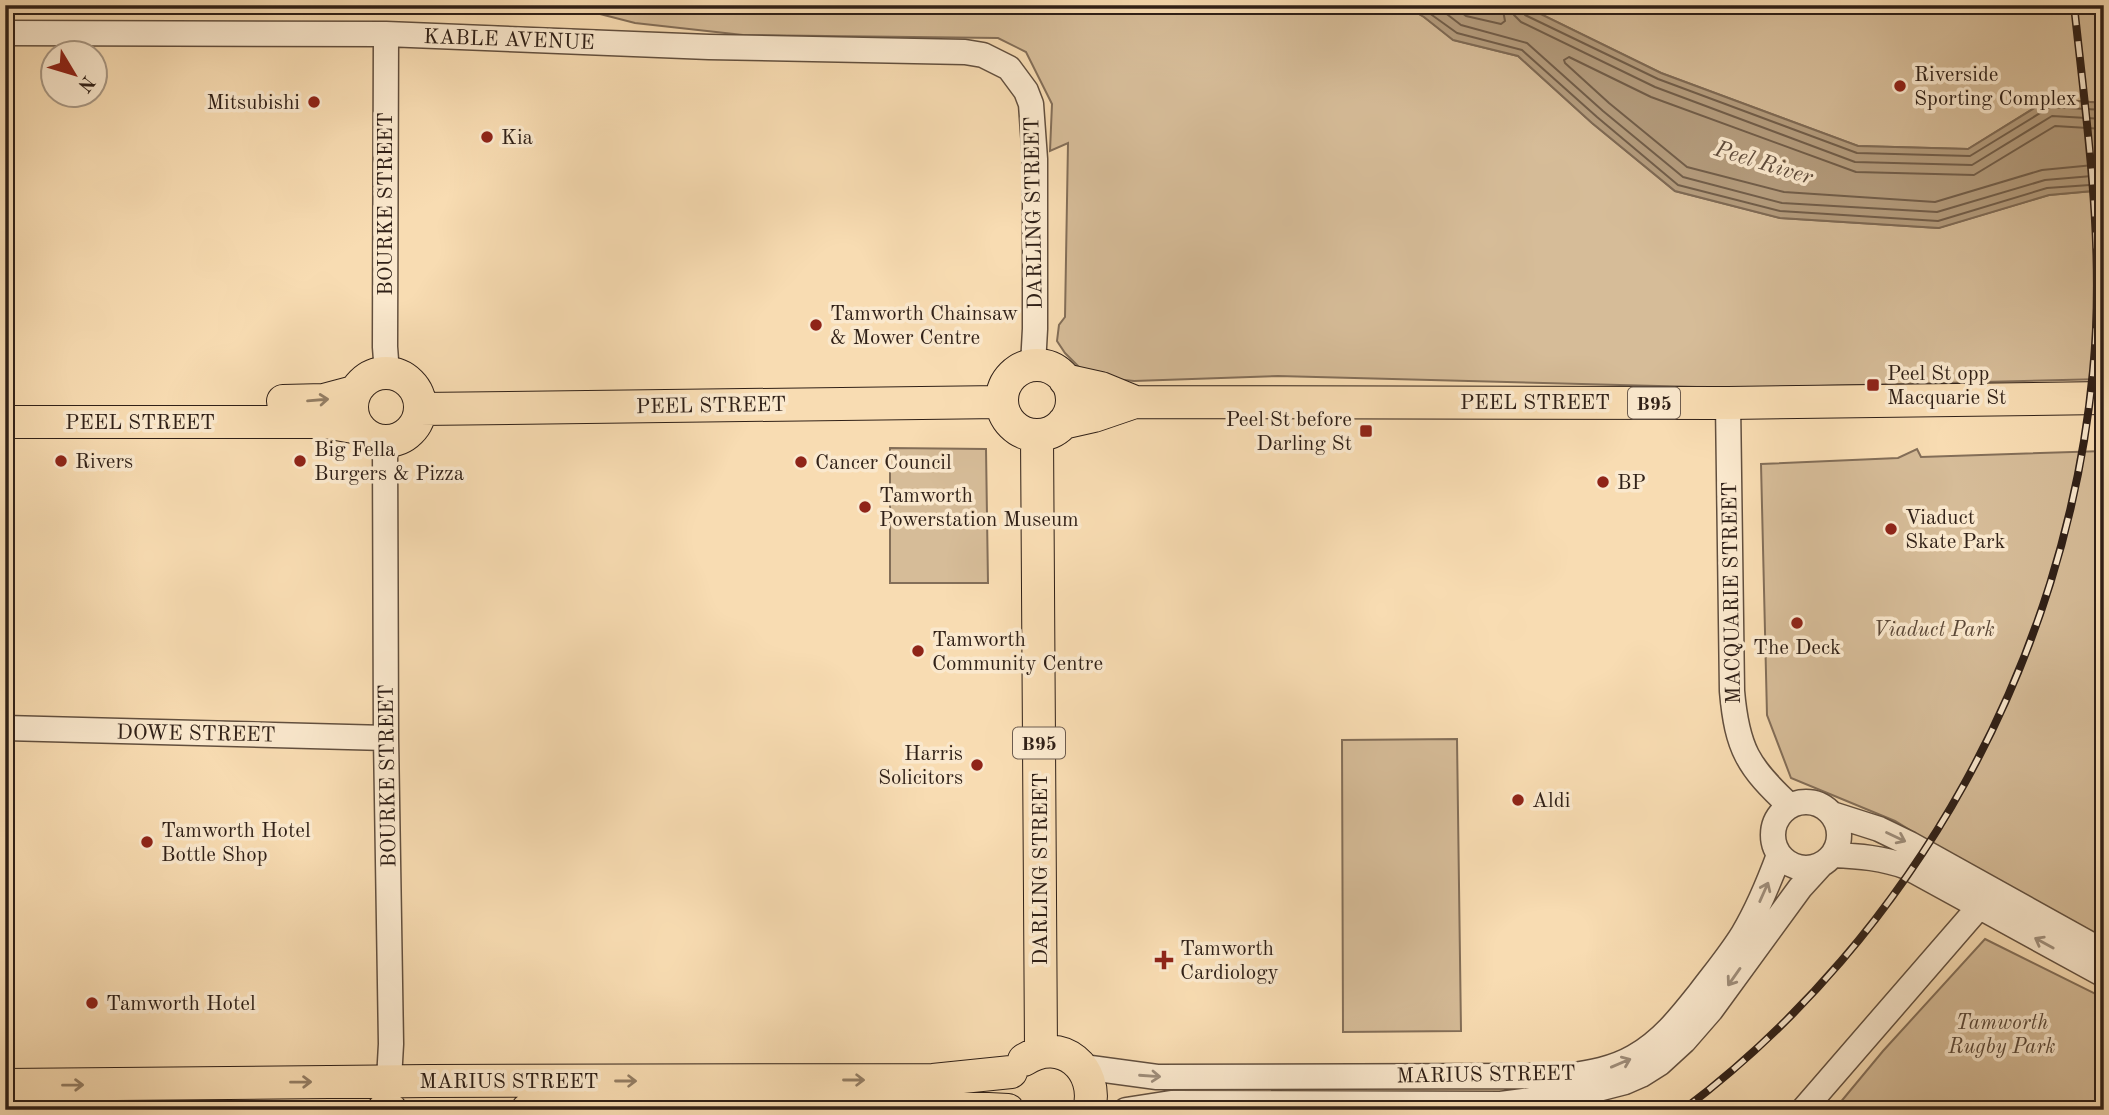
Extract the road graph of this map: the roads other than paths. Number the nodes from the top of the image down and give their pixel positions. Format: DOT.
graph roads {
  1 [pos="5,33"];
  2 [pos="386,34"];
  3 [pos="1009,68"];
  4 [pos="1033,365"];
  5 [pos="387,373"];
  6 [pos="1065,380"];
  7 [pos="354,392"];
  8 [pos="2104,398"];
  9 [pos="1002,402"];
  10 [pos="1135,402"];
  11 [pos="1728,403"];
  12 [pos="5,406"];
  13 [pos="420,409"];
  14 [pos="5,422"];
  15 [pos="1050,429"];
  16 [pos="372,434"];
  17 [pos="5,728"];
  18 [pos="386,738"];
  19 [pos="1790,806"];
  20 [pos="1832,814"];
  21 [pos="1779,855"];
  22 [pos="1827,860"];
  23 [pos="1985,898"];
  24 [pos="2104,952"];
  25 [pos="2104,975"];
  26 [pos="1041,1052"];
  27 [pos="1083,1068"];
  28 [pos="1012,1072"];
  29 [pos="5,1085"];
  30 [pos="387,1103"];
  31 [pos="527,1110"];
  32 [pos="1008,1110"];
  33 [pos="1089,1110"];
  34 [pos="1126,1110"];
  35 [pos="1803,1110"];
  1 -- 2 [label="street, KABLE AVENUE"];
  2 -- 3 [label="street, KABLE AVENUE"];
  2 -- 5 [label="street, BOURKE STREET"];
  3 -- 4 [label="street, DARLING STREET"];
  4 -- 6 [label="main road, B95"];
  4 -- 9 [label="main road"];
  5 -- 7 [label="main road"];
  5 -- 13 [label="main road"];
  6 -- 10 [label="main road, PEEL STREET / B95"];
  6 -- 15 [label="main road, B95"];
  12 -- 7 [label="main road, PEEL STREET, one-way"];
  7 -- 16 [label="main road"];
  8 -- 11 [label="main road, PEEL STREET / B95"];
  9 -- 13 [label="main road, PEEL STREET"];
  9 -- 15 [label="main road"];
  10 -- 11 [label="main road, PEEL STREET / B95"];
  10 -- 15 [label="main road, PEEL STREET / B95"];
  11 -- 19 [label="street, MACQUARIE STREET"];
  13 -- 16 [label="main road"];
  14 -- 16 [label="main road, PEEL STREET"];
  15 -- 26 [label="main road, DARLING STREET / B95"];
  16 -- 18 [label="street, BOURKE STREET"];
  17 -- 18 [label="street, DOWE STREET"];
  18 -- 30 [label="street, BOURKE STREET"];
  19 -- 20 [label="street"];
  19 -- 21 [label="street"];
  20 -- 22 [label="street"];
  20 -- 23 [label="street, one-way"];
  21 -- 22 [label="street"];
  27 -- 21 [label="street, MARIUS STREET, one-way"];
  22 -- 23 [label="street"];
  22 -- 34 [label="street, MARIUS STREET, one-way"];
  23 -- 24 [label="street"];
  25 -- 23 [label="street, one-way"];
  23 -- 35 [label="street"];
  26 -- 27 [label="main road"];
  26 -- 28 [label="main road"];
  27 -- 33 [label="main road"];
  30 -- 28 [label="main road, MARIUS STREET, one-way"];
  28 -- 32 [label="main road"];
  29 -- 30 [label="main road, MARIUS STREET, one-way"];
  31 -- 32 [label="main road, MARIUS STREET"];
}
